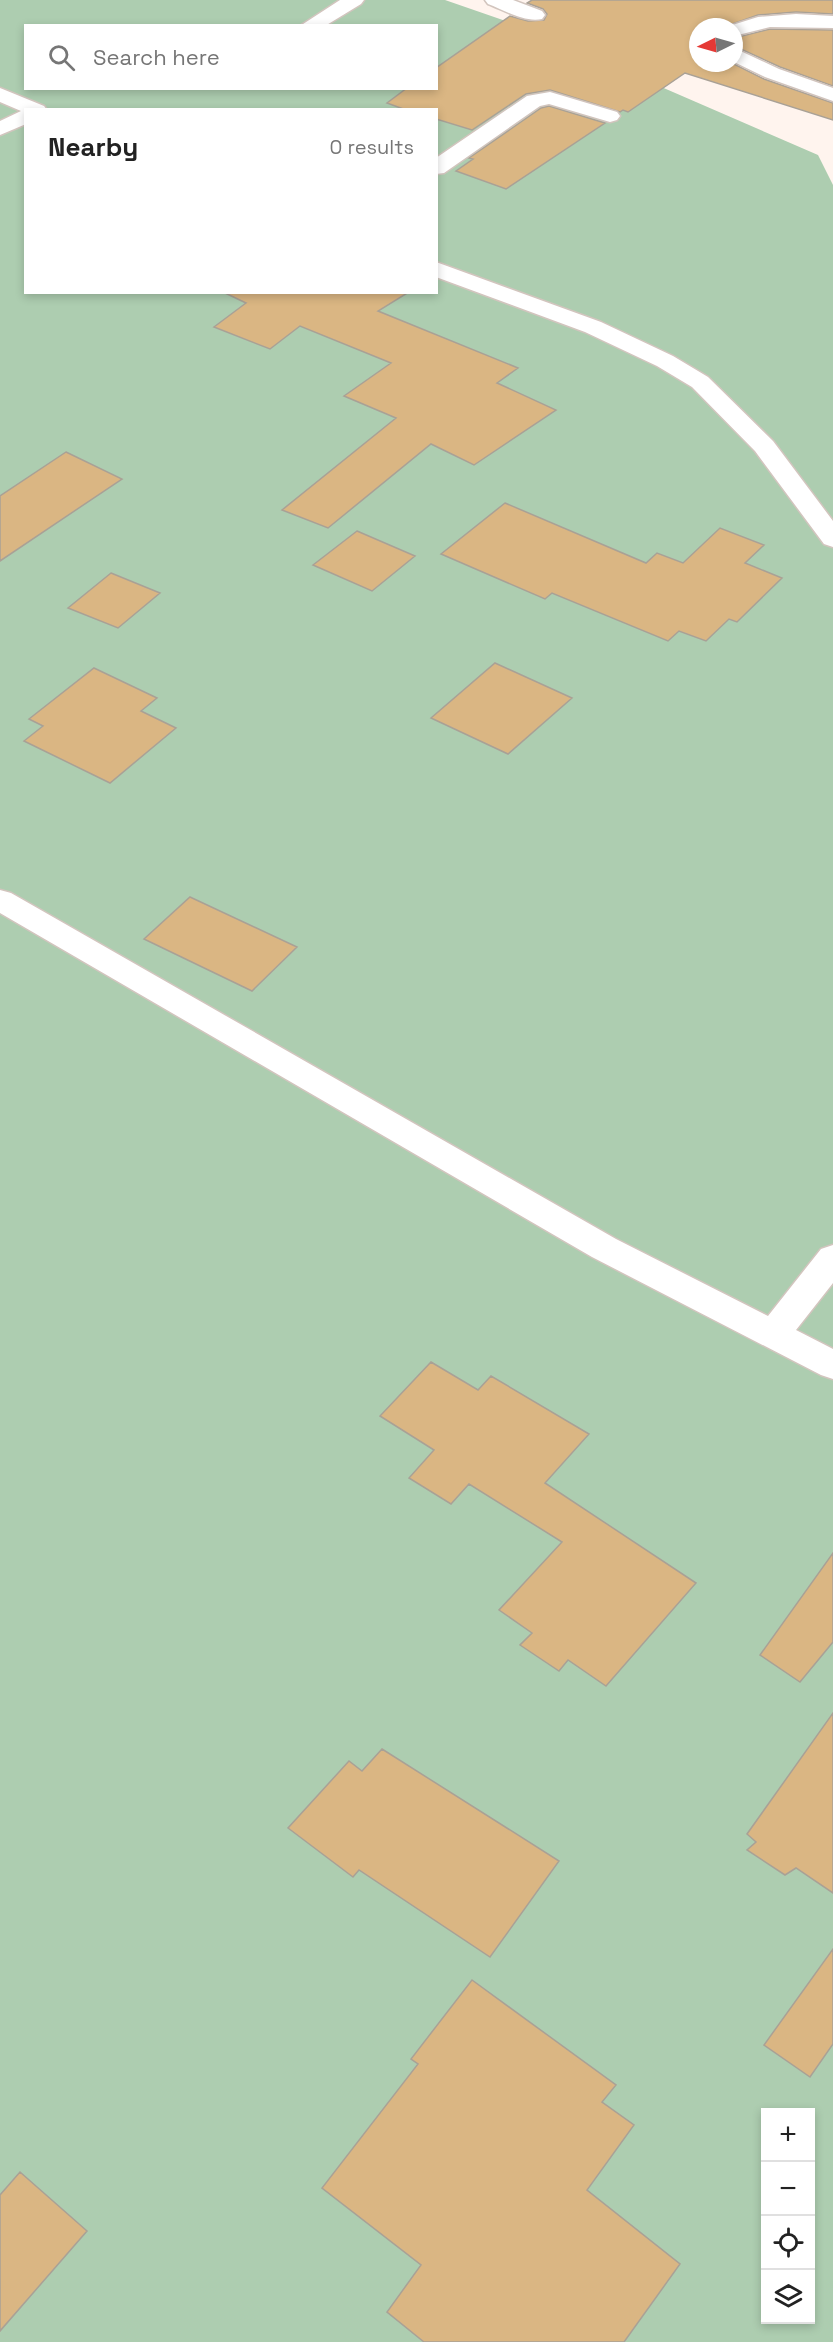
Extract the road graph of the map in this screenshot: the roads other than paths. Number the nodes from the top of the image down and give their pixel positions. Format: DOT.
graph roads {
  1 [pos="354,0"];
  2 [pos="495,0"];
  3 [pos="535,15"];
  4 [pos="833,22"];
  5 [pos="313,24"];
  6 [pos="743,26"];
  7 [pos="743,58"];
  8 [pos="0,94"];
  9 [pos="833,95"];
  10 [pos="32,108"];
  11 [pos="610,116"];
  12 [pos="24,117"];
  13 [pos="0,129"];
  14 [pos="438,167"];
  15 [pos="438,269"];
  16 [pos="833,539"];
  17 [pos="0,900"];
  18 [pos="829,1269"];
  19 [pos="773,1334"];
  20 [pos="833,1365"];
  1 -- 5 [label="street"];
  2 -- 3 [label="street"];
  4 -- 6 [label="street"];
  7 -- 9 [label="street"];
  8 -- 10 [label="street"];
  11 -- 14 [label="street"];
  12 -- 13 [label="street"];
  15 -- 16 [label="street"];
  17 -- 19 [label="street"];
  18 -- 19 [label="street"];
  19 -- 20 [label="street"];
}
